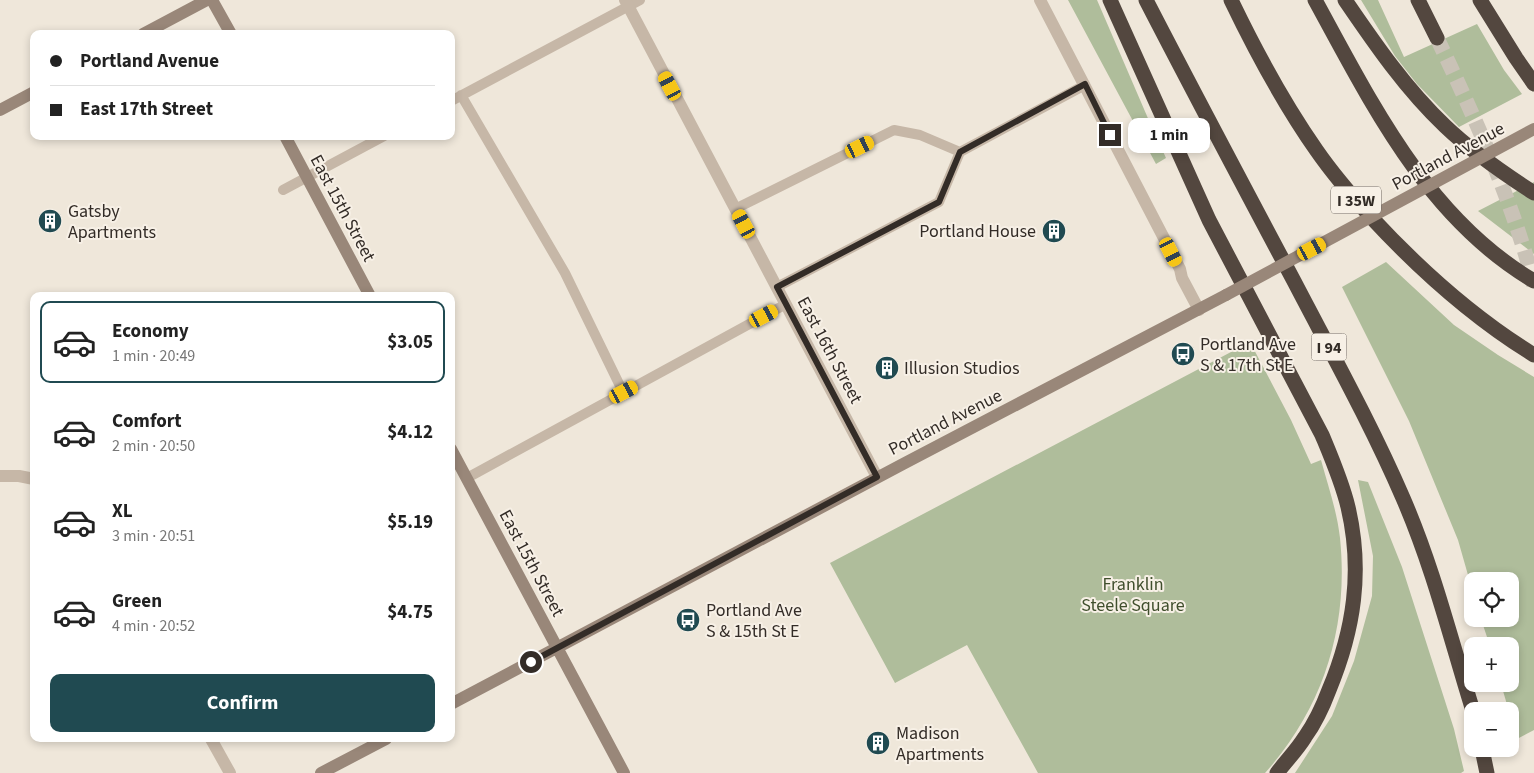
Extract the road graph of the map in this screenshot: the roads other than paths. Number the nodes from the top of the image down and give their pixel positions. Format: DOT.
graph roads {
  1 [pos="206,0"];
  2 [pos="212,0"];
  3 [pos="640,0"];
  4 [pos="1040,0"];
  5 [pos="1110,0"];
  6 [pos="1146,0"];
  7 [pos="1231,0"];
  8 [pos="1315,0"];
  9 [pos="1345,0"];
  10 [pos="1418,0"];
  11 [pos="1480,0"];
  12 [pos="627,3"];
  13 [pos="150,30"];
  14 [pos="229,30"];
  15 [pos="1437,38"];
  16 [pos="1085,84"];
  17 [pos="1534,84"];
  18 [pos="30,94"];
  19 [pos="461,95"];
  20 [pos="455,98"];
  21 [pos="0,110"];
  22 [pos="1534,129"];
  23 [pos="287,140"];
  24 [pos="376,140"];
  25 [pos="960,152"];
  26 [pos="307,177"];
  27 [pos="283,190"];
  28 [pos="1534,193"];
  29 [pos="735,209"];
  30 [pos="1534,280"];
  31 [pos="777,287"];
  32 [pos="368,292"];
  33 [pos="786,304"];
  34 [pos="1198,310"];
  35 [pos="1534,355"];
  36 [pos="624,392"];
  37 [pos="455,457"];
  38 [pos="0,476"];
  39 [pos="877,477"];
  40 [pos="30,478"];
  41 [pos="466,478"];
  42 [pos="557,648"];
  43 [pos="455,702"];
  44 [pos="1470,702"];
  45 [pos="213,742"];
  46 [pos="380,742"];
  47 [pos="1484,757"];
  48 [pos="230,773"];
  49 [pos="321,773"];
  50 [pos="624,773"];
  51 [pos="1277,773"];
  52 [pos="1487,773"];
  1 -- 13 [label="street"];
  2 -- 14 [label="street"];
  3 -- 12 [label="lane"];
  4 -- 16 [label="street"];
  5 -- 51 [label="highway"];
  6 -- 44 [label="highway, I 94"];
  7 -- 35 [label="highway, I 35W"];
  8 -- 30 [label="highway"];
  9 -- 28 [label="highway"];
  10 -- 15 [label="highway"];
  11 -- 17 [label="highway"];
  12 -- 19 [label="lane"];
  12 -- 29 [label="street, East 16th Street"];
  16 -- 25 [label="lane"];
  16 -- 34 [label="street"];
  18 -- 21 [label="street"];
  19 -- 20 [label="lane"];
  19 -- 36 [label="lane"];
  22 -- 34 [label="street, Portland Avenue, bridge"];
  23 -- 26 [label="street, East 15th Street"];
  24 -- 26 [label="lane"];
  25 -- 29 [label="lane"];
  25 -- 31 [label="lane"];
  26 -- 27 [label="lane"];
  26 -- 32 [label="street, East 15th Street"];
  29 -- 31 [label="street, East 16th Street"];
  31 -- 33 [label="street, East 16th Street"];
  33 -- 36 [label="lane"];
  33 -- 39 [label="street, East 16th Street"];
  34 -- 39 [label="street, Portland Avenue"];
  36 -- 41 [label="lane"];
  37 -- 41 [label="street, East 15th Street"];
  38 -- 40 [label="street"];
  39 -- 42 [label="street, Portland Avenue"];
  41 -- 42 [label="street, East 15th Street"];
  42 -- 43 [label="street, Portland Avenue"];
  42 -- 50 [label="street, East 15th Street"];
  45 -- 48 [label="street"];
  46 -- 49 [label="street"];
  47 -- 52 [label="highway"];
}
